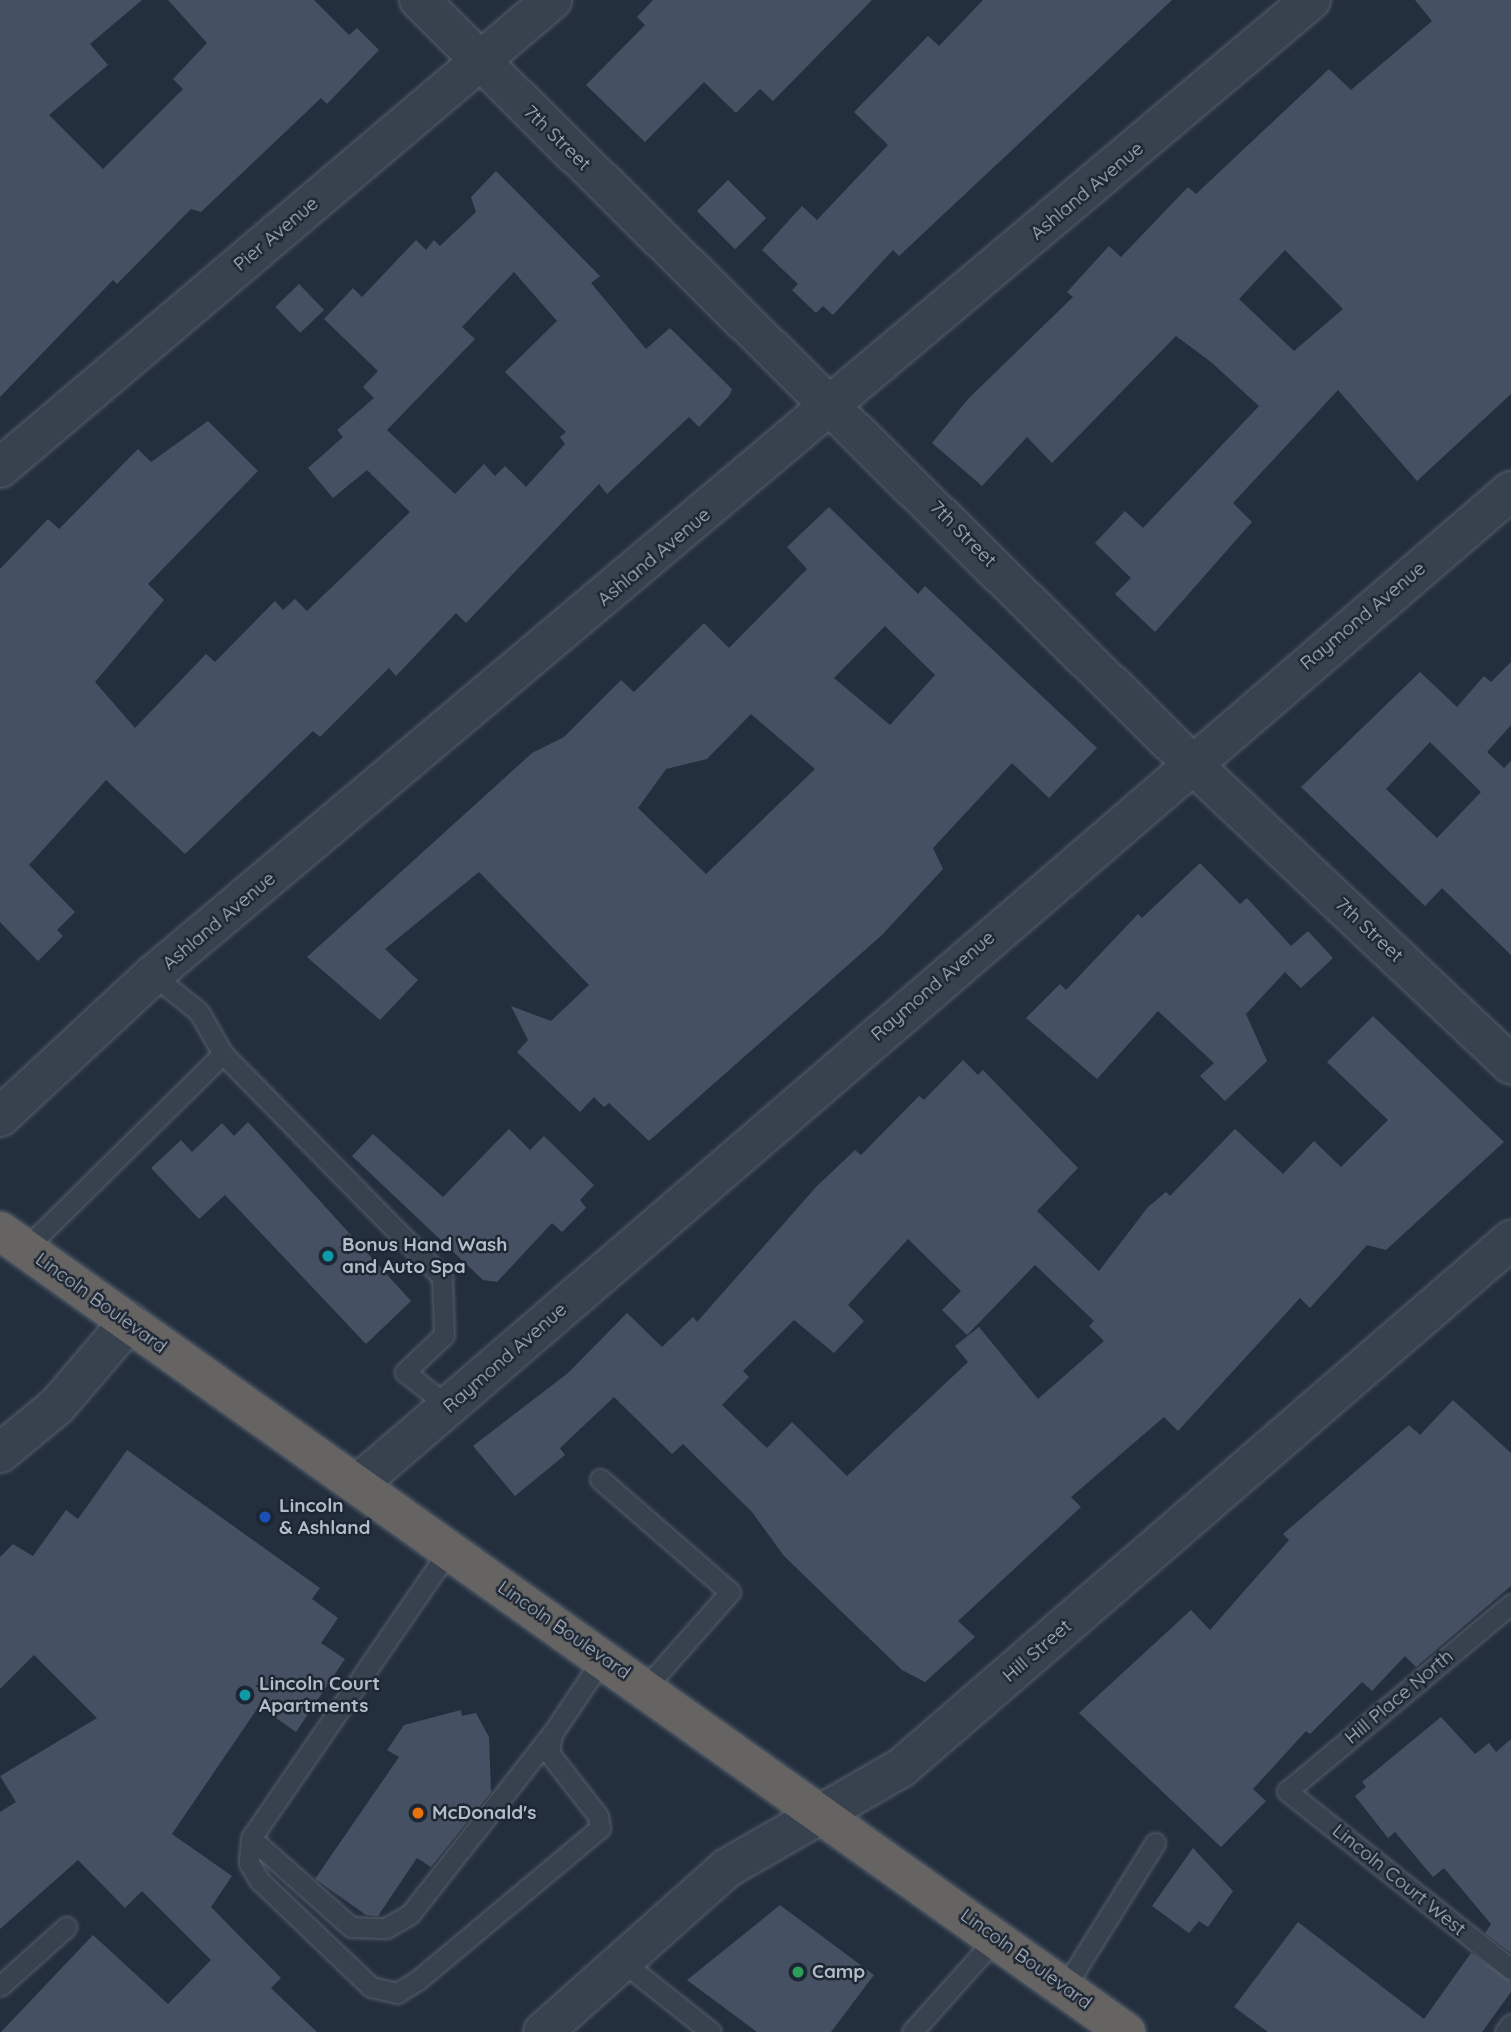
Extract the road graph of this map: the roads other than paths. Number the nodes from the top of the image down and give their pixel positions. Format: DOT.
graph roads {
  1 [pos="419,0"];
  2 [pos="552,0"];
  3 [pos="1311,0"];
  4 [pos="478,62"];
  5 [pos="835,406"];
  6 [pos="0,468"];
  7 [pos="1511,491"];
  8 [pos="1190,762"];
  9 [pos="153,975"];
  10 [pos="223,1054"];
  11 [pos="1511,1065"];
  12 [pos="0,1117"];
  13 [pos="12,1240"];
  14 [pos="1511,1240"];
  15 [pos="129,1322"];
  16 [pos="449,1408"];
  17 [pos="0,1453"];
  18 [pos="600,1479"];
  19 [pos="358,1485"];
  20 [pos="450,1550"];
  21 [pos="1511,1604"];
  22 [pos="603,1658"];
  23 [pos="646,1688"];
  24 [pos="552,1734"];
  25 [pos="1287,1791"];
  26 [pos="818,1811"];
  27 [pos="251,1838"];
  28 [pos="1155,1843"];
  29 [pos="66,1927"];
  30 [pos="996,1938"];
  31 [pos="622,1962"];
  32 [pos="1511,1969"];
  33 [pos="0,1986"];
  34 [pos="1065,1987"];
  35 [pos="1511,2024"];
  36 [pos="543,2032"];
  37 [pos="711,2032"];
  38 [pos="912,2032"];
  39 [pos="1124,2032"];
  40 [pos="1506,2032"];
  1 -- 4 [label="street, 7th Street"];
  2 -- 4 [label="street, Pier Avenue"];
  3 -- 5 [label="street, Ashland Avenue"];
  4 -- 5 [label="street, 7th Street"];
  4 -- 6 [label="street, Pier Avenue"];
  5 -- 8 [label="street, 7th Street"];
  5 -- 9 [label="street, Ashland Avenue"];
  7 -- 8 [label="street, Raymond Avenue"];
  8 -- 11 [label="street, 7th Street"];
  8 -- 16 [label="street, Raymond Avenue"];
  9 -- 10 [label="lane"];
  9 -- 12 [label="street, Ashland Avenue"];
  10 -- 13 [label="lane"];
  10 -- 16 [label="lane"];
  13 -- 15 [label="highway, Lincoln Boulevard"];
  14 -- 26 [label="street, Hill Street"];
  15 -- 17 [label="street"];
  15 -- 19 [label="highway, Lincoln Boulevard"];
  16 -- 19 [label="street, Raymond Avenue"];
  18 -- 23 [label="lane"];
  19 -- 20 [label="highway, Lincoln Boulevard"];
  20 -- 22 [label="highway, Lincoln Boulevard"];
  20 -- 27 [label="lane"];
  21 -- 25 [label="lane, Hill Place North"];
  22 -- 23 [label="highway, Lincoln Boulevard"];
  22 -- 24 [label="lane"];
  23 -- 26 [label="highway, Lincoln Boulevard"];
  24 -- 27 [label="lane"];
  24 -- 27 [label="lane"];
  25 -- 32 [label="lane, Lincoln Court West"];
  26 -- 30 [label="highway, Lincoln Boulevard"];
  26 -- 31 [label="street, Hill Street"];
  28 -- 34 [label="lane"];
  29 -- 33 [label="lane"];
  30 -- 34 [label="highway, Lincoln Boulevard"];
  30 -- 38 [label="lane"];
  31 -- 36 [label="street, Hill Street"];
  31 -- 37 [label="lane"];
  34 -- 39 [label="highway, Lincoln Boulevard"];
  35 -- 40 [label="lane"];
}
